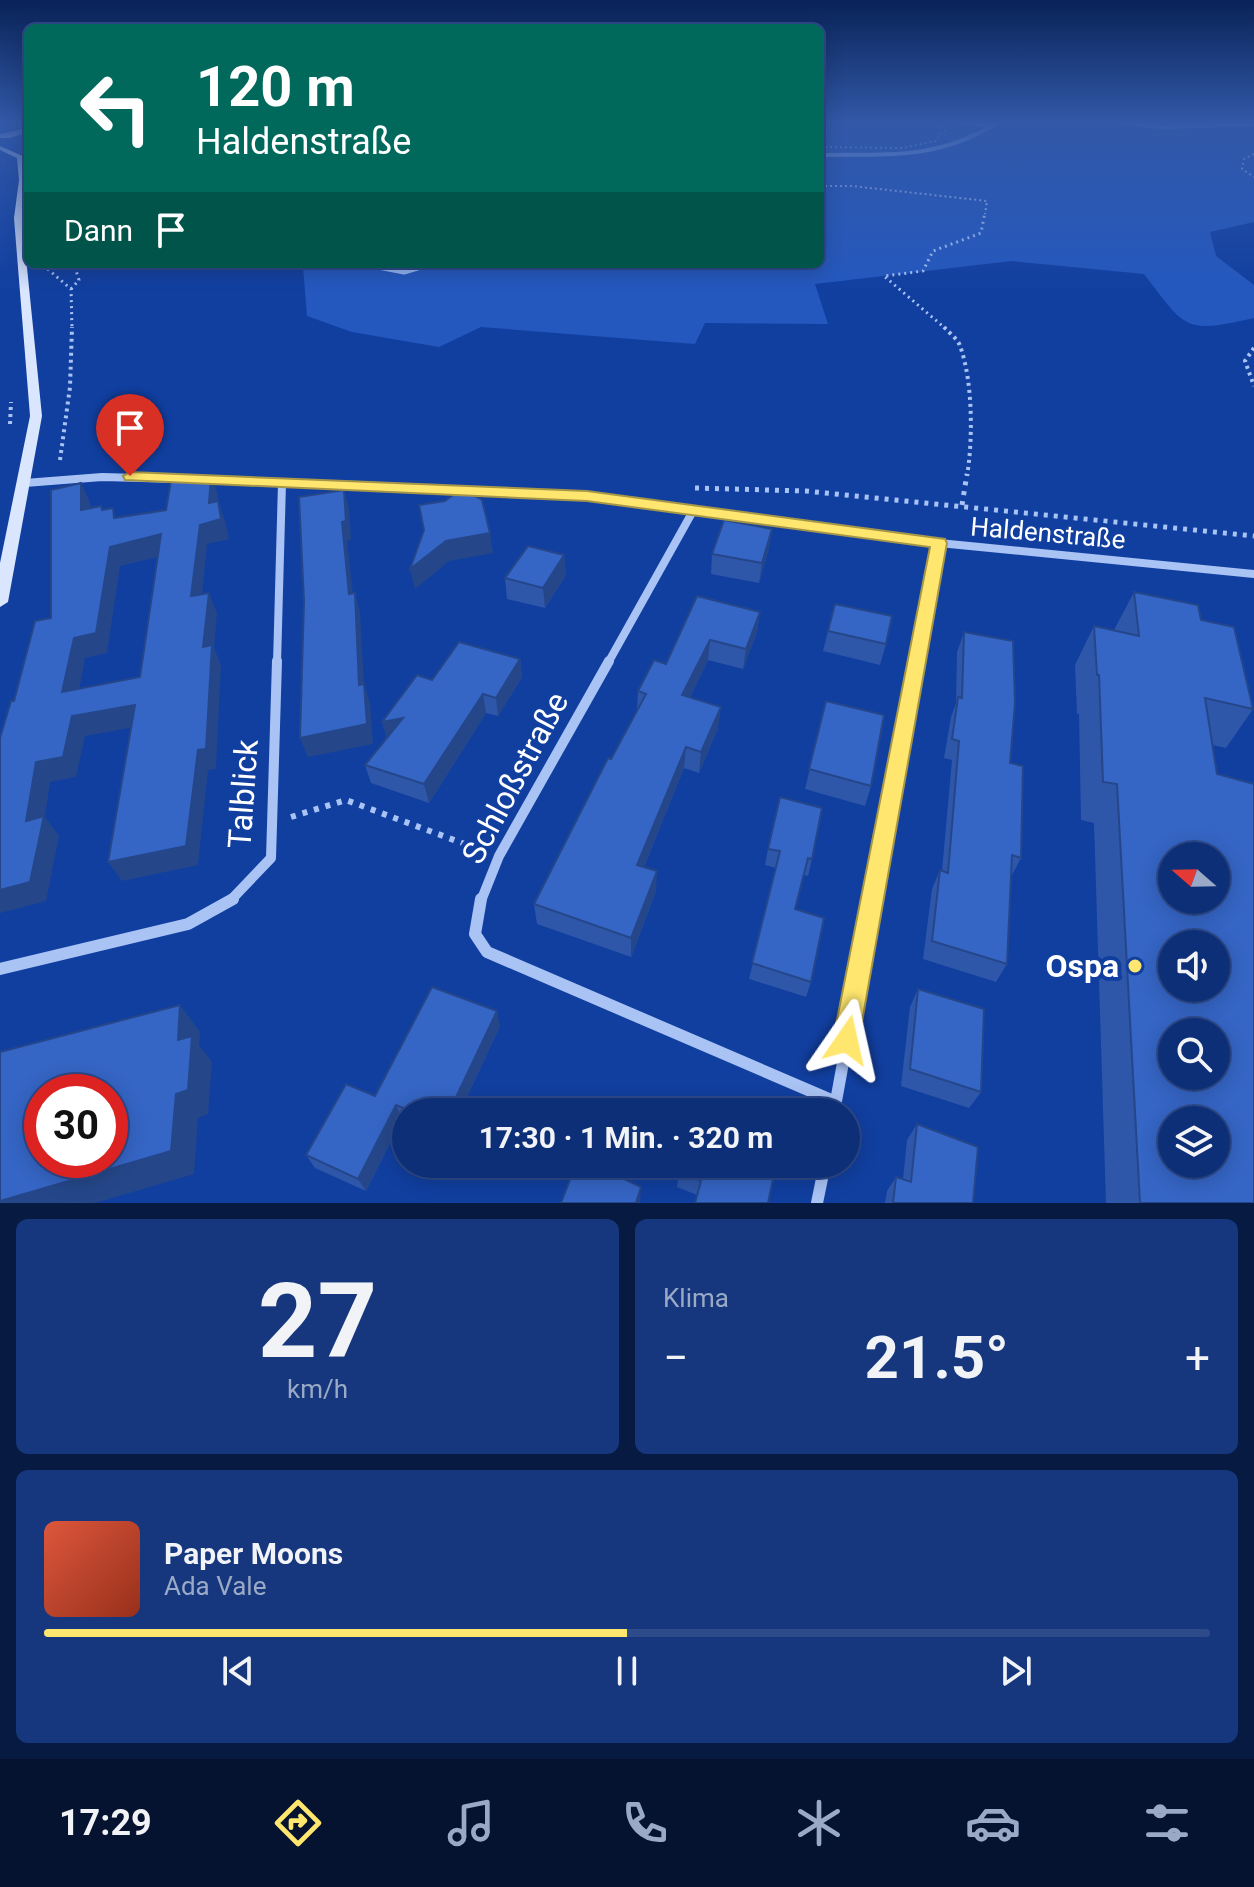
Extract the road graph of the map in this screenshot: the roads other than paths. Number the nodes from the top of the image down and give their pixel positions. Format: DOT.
graph roads {
  1 [pos="23,179"];
  2 [pos="25,483"];
  3 [pos="282,483"];
  4 [pos="693,511"];
  5 [pos="939,543"];
  6 [pos="1254,574"];
  7 [pos="0,602"];
  8 [pos="0,969"];
  9 [pos="815,1098"];
  10 [pos="837,1098"];
  11 [pos="822,1178"];
  12 [pos="817,1203"];
  1 -- 2 [label="street"];
  2 -- 3 [label="street, Haldenstraße"];
  2 -- 7 [label="street"];
  3 -- 4 [label="street, Haldenstraße"];
  3 -- 8 [label="street, Talblick"];
  4 -- 5 [label="street, Haldenstraße"];
  4 -- 9 [label="street, Schloßstraße"];
  5 -- 6 [label="street, Haldenstraße"];
  5 -- 10 [label="street"];
  11 -- 12 [label="street"];
}
